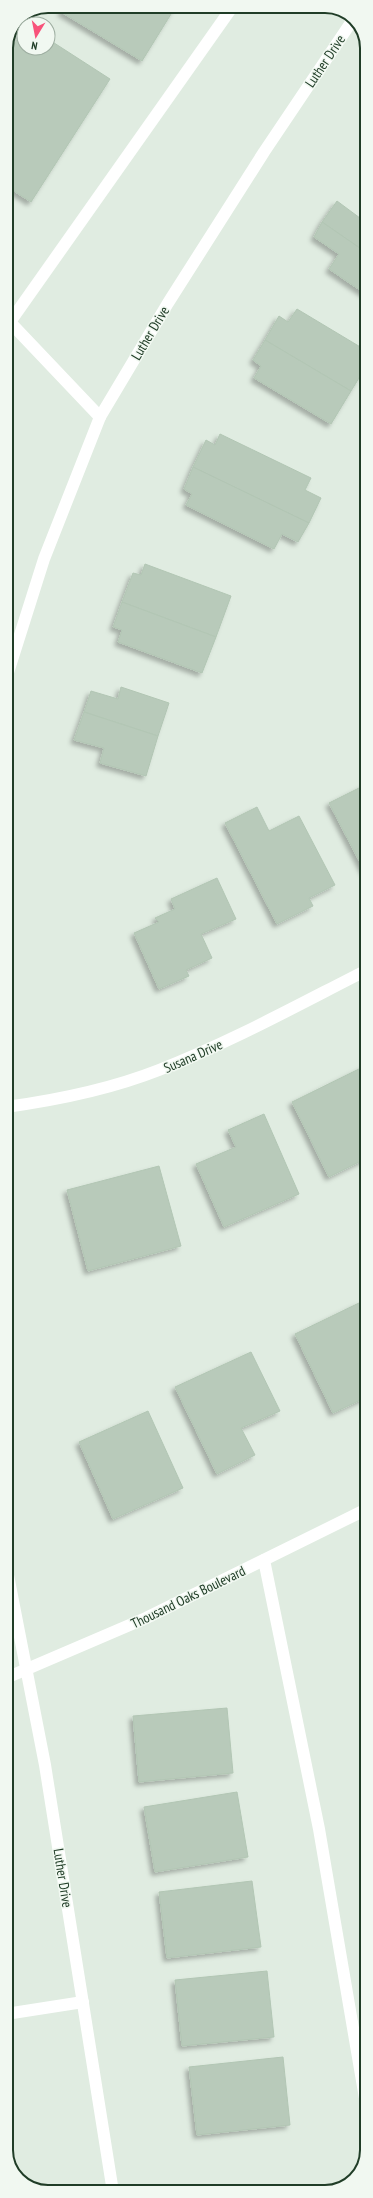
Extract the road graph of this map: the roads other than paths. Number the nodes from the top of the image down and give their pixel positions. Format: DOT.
graph roads {
  1 [pos="228,13"];
  2 [pos="350,23"];
  3 [pos="13,313"];
  4 [pos="13,325"];
  5 [pos="100,417"];
  6 [pos="13,657"];
  7 [pos="360,974"];
  8 [pos="13,1106"];
  9 [pos="360,1512"];
  10 [pos="264,1560"];
  11 [pos="13,1602"];
  12 [pos="26,1670"];
  13 [pos="13,1675"];
  14 [pos="83,2002"];
  15 [pos="13,2013"];
  16 [pos="360,2069"];
  17 [pos="112,2185"];
  1 -- 3 [label="street"];
  2 -- 5 [label="street, Luther Drive"];
  4 -- 5 [label="street"];
  5 -- 6 [label="street, Luther Drive"];
  7 -- 8 [label="street, Susana Drive"];
  9 -- 10 [label="street, Thousand Oaks Boulevard"];
  10 -- 12 [label="street, Thousand Oaks Boulevard"];
  10 -- 16 [label="street"];
  11 -- 12 [label="street, Luther Drive"];
  12 -- 13 [label="street, Thousand Oaks Boulevard"];
  12 -- 14 [label="street, Luther Drive"];
  14 -- 15 [label="street"];
  14 -- 17 [label="street, Luther Drive"];
}
